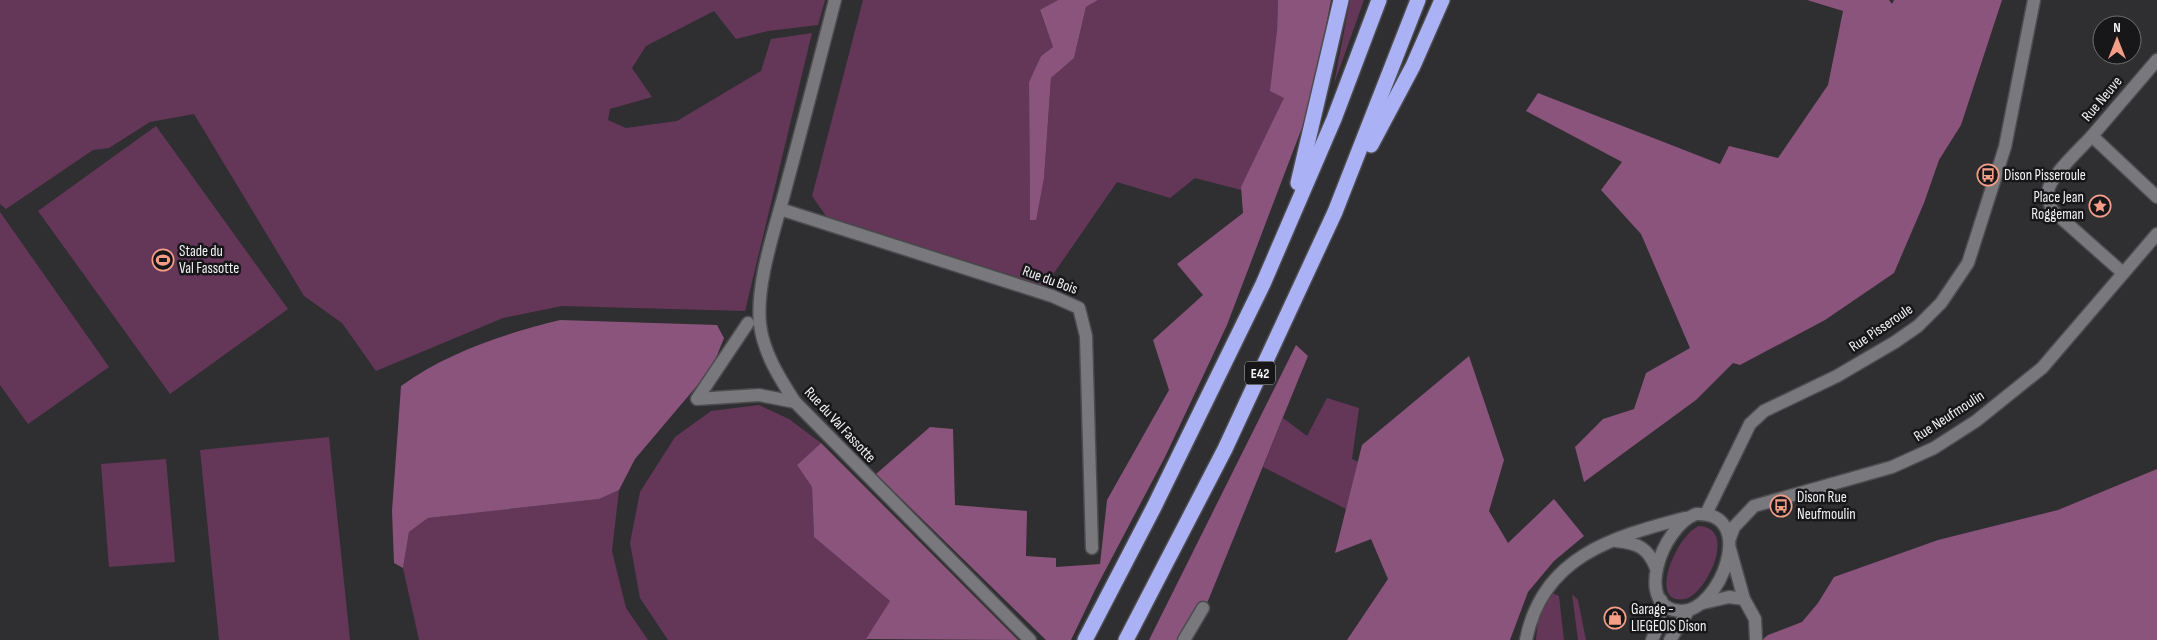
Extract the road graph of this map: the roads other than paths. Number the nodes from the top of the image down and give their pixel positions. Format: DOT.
graph roads {
  1 [pos="835,0"];
  2 [pos="1341,0"];
  3 [pos="1380,0"];
  4 [pos="1418,0"];
  5 [pos="1442,0"];
  6 [pos="2034,0"];
  7 [pos="2157,60"];
  8 [pos="2092,136"];
  9 [pos="2157,197"];
  10 [pos="780,209"];
  11 [pos="1335,212"];
  12 [pos="2157,234"];
  13 [pos="1282,237"];
  14 [pos="2123,273"];
  15 [pos="748,323"];
  16 [pos="795,402"];
  17 [pos="1706,514"];
  18 [pos="1687,517"];
  19 [pos="1611,541"];
  20 [pos="1730,543"];
  21 [pos="1092,548"];
  22 [pos="1656,568"];
  23 [pos="1744,599"];
  24 [pos="1661,600"];
  25 [pos="1703,603"];
  26 [pos="1203,608"];
  27 [pos="1688,611"];
  28 [pos="1030,640"];
  29 [pos="1085,640"];
  30 [pos="1126,640"];
  31 [pos="1184,640"];
  32 [pos="1526,640"];
  33 [pos="1652,640"];
  34 [pos="1670,640"];
  35 [pos="1756,640"];
  1 -- 10 [label="street, Rue du Val Fassotte"];
  2 -- 13 [label="highway"];
  3 -- 13 [label="highway, E42"];
  4 -- 11 [label="highway, E42"];
  5 -- 11 [label="highway"];
  6 -- 17 [label="street, Rue Pisseroule"];
  7 -- 8 [label="street, Rue Neuve"];
  8 -- 9 [label="street"];
  8 -- 14 [label="street"];
  10 -- 16 [label="street, Rue du Val Fassotte"];
  10 -- 21 [label="street, Rue du Bois"];
  11 -- 30 [label="highway, E42"];
  12 -- 14 [label="street"];
  13 -- 29 [label="highway, E42"];
  14 -- 20 [label="street, Rue Neufmoulin"];
  15 -- 16 [label="street"];
  16 -- 28 [label="street, Rue du Val Fassotte"];
  17 -- 18 [label="street"];
  17 -- 20 [label="street"];
  18 -- 19 [label="street"];
  18 -- 22 [label="street"];
  19 -- 22 [label="street"];
  19 -- 32 [label="street"];
  20 -- 23 [label="street"];
  20 -- 25 [label="street"];
  22 -- 24 [label="street"];
  23 -- 25 [label="street"];
  23 -- 35 [label="street"];
  24 -- 27 [label="street"];
  24 -- 33 [label="street"];
  25 -- 27 [label="street"];
  26 -- 31 [label="street"];
  27 -- 34 [label="street"];
}
